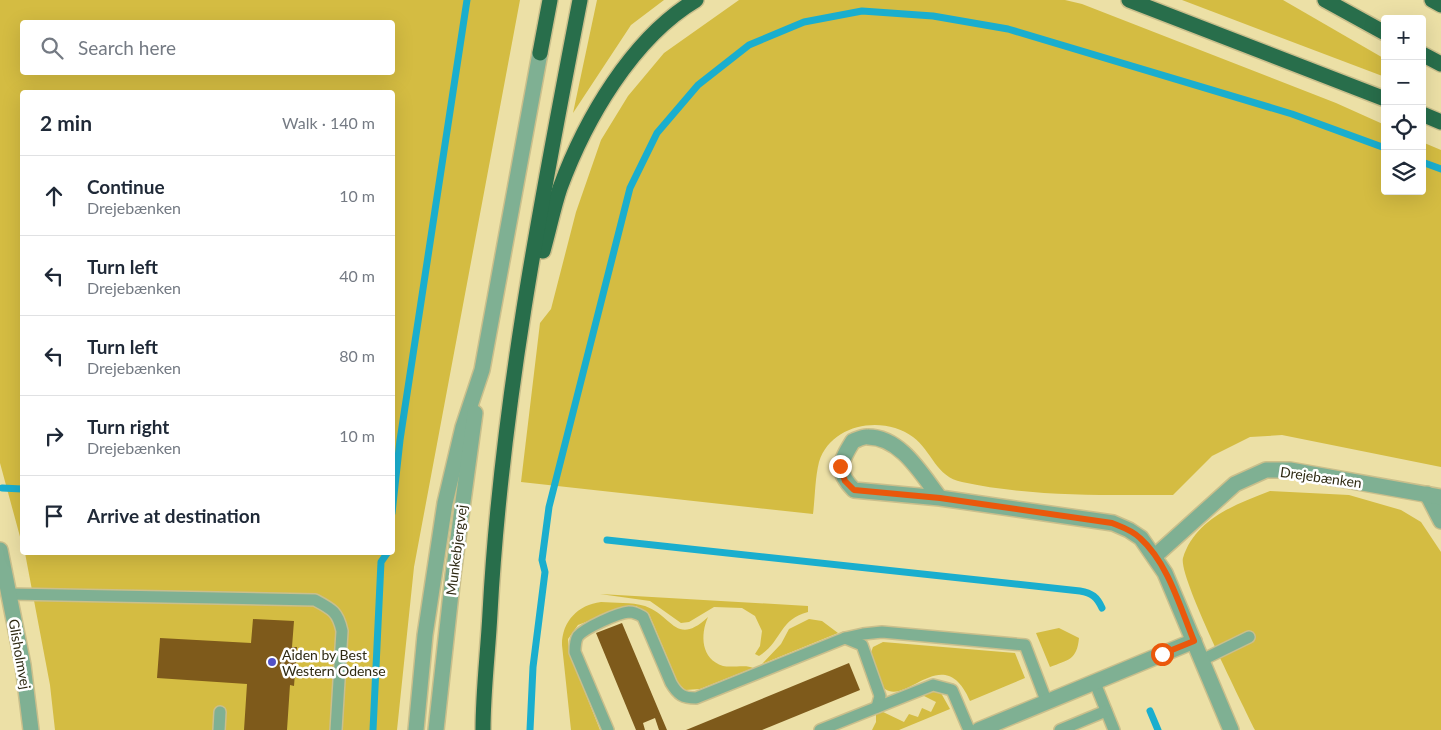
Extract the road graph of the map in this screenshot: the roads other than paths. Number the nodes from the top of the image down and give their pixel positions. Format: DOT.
graph roads {
  1 [pos="545,0"];
  2 [pos="550,0"];
  3 [pos="580,0"];
  4 [pos="696,0"];
  5 [pos="1129,0"];
  6 [pos="1325,0"];
  7 [pos="1432,0"];
  8 [pos="1441,5"];
  9 [pos="1381,31"];
  10 [pos="540,53"];
  11 [pos="1426,56"];
  12 [pos="1441,64"];
  13 [pos="1381,97"];
  14 [pos="1426,116"];
  15 [pos="1441,122"];
  16 [pos="523,322"];
  17 [pos="482,370"];
  18 [pos="1434,496"];
  19 [pos="940,498"];
  20 [pos="1441,521"];
  21 [pos="0,550"];
  22 [pos="1155,556"];
  23 [pos="9,594"];
  24 [pos="1249,636"];
  25 [pos="845,638"];
  26 [pos="1194,641"];
  27 [pos="1202,660"];
  28 [pos="1095,683"];
  29 [pos="1047,703"];
  30 [pos="877,708"];
  31 [pos="1106,711"];
  32 [pos="220,712"];
  33 [pos="31,730"];
  34 [pos="219,730"];
  35 [pos="336,730"];
  36 [pos="416,730"];
  37 [pos="436,730"];
  38 [pos="483,730"];
  39 [pos="608,730"];
  40 [pos="820,730"];
  41 [pos="969,730"];
  42 [pos="979,730"];
  43 [pos="1060,730"];
  44 [pos="1114,730"];
  45 [pos="1231,730"];
  1 -- 10 [label="highway"];
  2 -- 10 [label="highway"];
  3 -- 16 [label="highway"];
  4 -- 16 [label="highway"];
  5 -- 13 [label="highway"];
  6 -- 9 [label="highway"];
  7 -- 8 [label="highway"];
  10 -- 17 [label="street"];
  11 -- 12 [label="highway"];
  14 -- 15 [label="highway"];
  16 -- 38 [label="highway"];
  17 -- 36 [label="street"];
  17 -- 37 [label="street, Munkebjergvej"];
  18 -- 20 [label="street, Drejebænken"];
  18 -- 22 [label="street, Drejebænken"];
  19 -- 19 [label="street"];
  19 -- 22 [label="street"];
  21 -- 23 [label="street, Glisholmvej"];
  22 -- 26 [label="street"];
  23 -- 33 [label="street, Glisholmvej"];
  23 -- 35 [label="lane"];
  24 -- 27 [label="lane"];
  25 -- 29 [label="lane"];
  25 -- 30 [label="lane"];
  25 -- 39 [label="lane"];
  26 -- 27 [label="street"];
  26 -- 28 [label="street"];
  27 -- 45 [label="street"];
  28 -- 29 [label="street"];
  28 -- 31 [label="lane"];
  29 -- 42 [label="street"];
  30 -- 40 [label="lane"];
  30 -- 41 [label="lane"];
  31 -- 43 [label="lane"];
  31 -- 44 [label="lane"];
  32 -- 34 [label="lane"];
}
